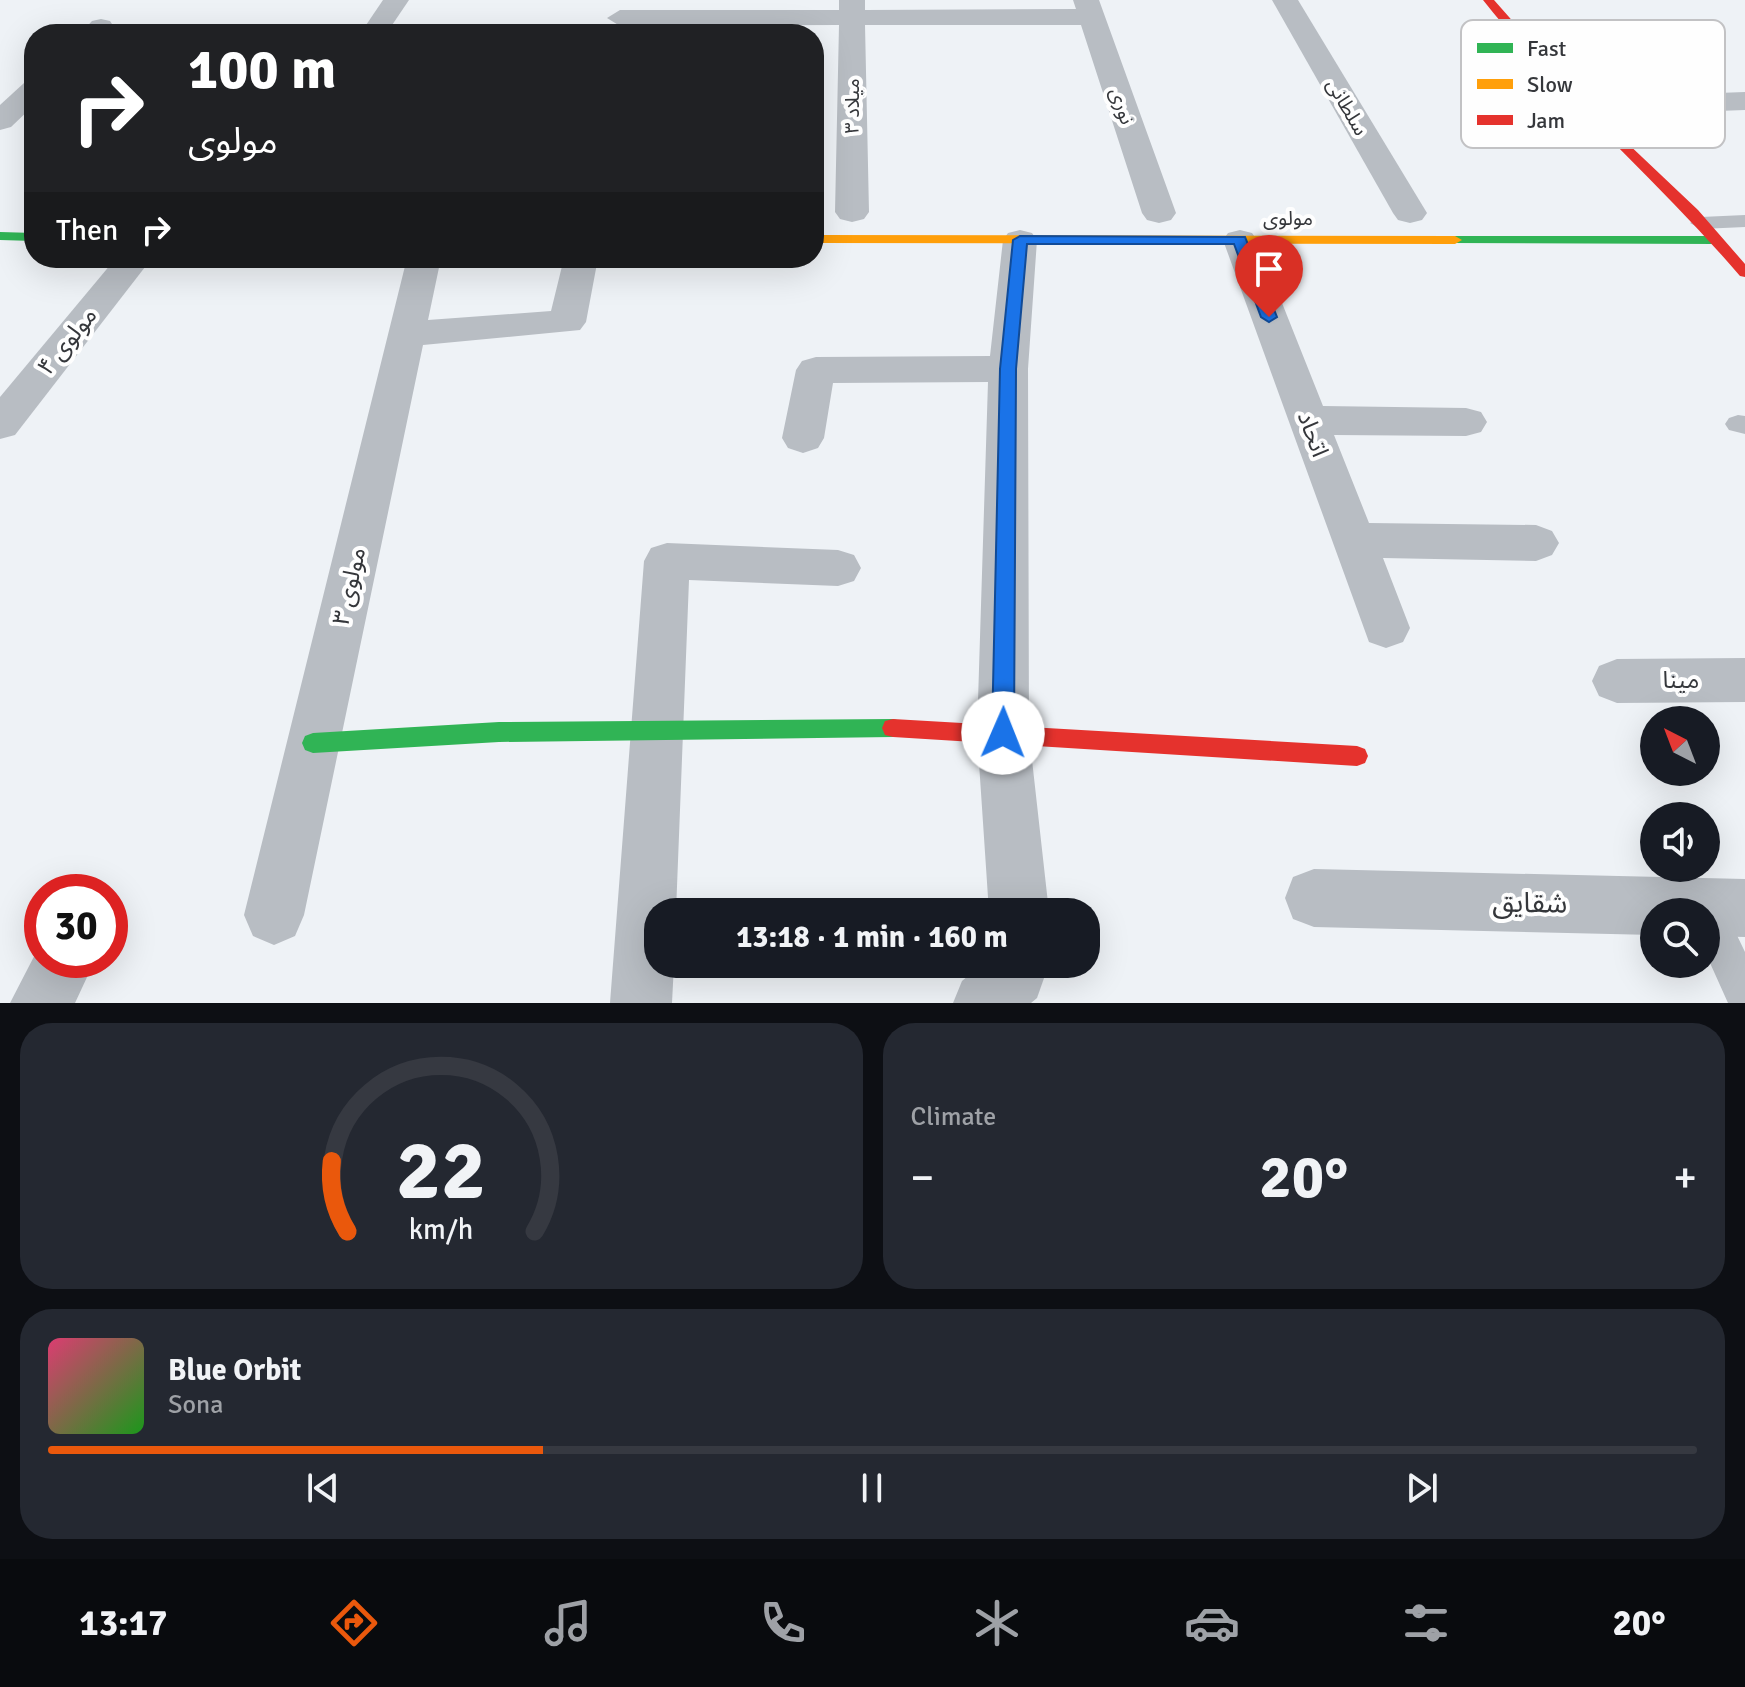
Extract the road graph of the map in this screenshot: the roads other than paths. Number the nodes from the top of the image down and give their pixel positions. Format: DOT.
graph roads {
  1 [pos="396,0"];
  2 [pos="1285,0"];
  3 [pos="1488,0"];
  4 [pos="1088,8"];
  5 [pos="852,9"];
  6 [pos="620,17"];
  7 [pos="1506,20"];
  8 [pos="380,24"];
  9 [pos="24,98"];
  10 [pos="1733,101"];
  11 [pos="0,121"];
  12 [pos="1745,127"];
  13 [pos="1624,148"];
  14 [pos="849,212"];
  15 [pos="1159,213"];
  16 [pos="1410,213"];
  17 [pos="1662,213"];
  18 [pos="1745,221"];
  19 [pos="1703,225"];
  20 [pos="0,236"];
  21 [pos="24,237"];
  22 [pos="824,239"];
  23 [pos="1020,240"];
  24 [pos="1240,240"];
  25 [pos="127,268"];
  26 [pos="422,268"];
  27 [pos="579,268"];
  28 [pos="1745,273"];
  29 [pos="407,334"];
  30 [pos="1008,369"];
  31 [pos="1308,420"];
  32 [pos="1466,422"];
  33 [pos="0,425"];
  34 [pos="803,438"];
  35 [pos="1353,540"];
  36 [pos="1536,543"];
  37 [pos="838,568"];
  38 [pos="1386,628"];
  39 [pos="1745,680"];
  40 [pos="1617,681"];
  41 [pos="656,731"];
  42 [pos="1003,733"];
  43 [pos="313,743"];
  44 [pos="1357,756"];
  45 [pos="1018,898"];
  46 [pos="1314,898"];
  47 [pos="1724,907"];
  48 [pos="274,915"];
  49 [pos="55,978"];
  50 [pos="1013,978"];
  51 [pos="1745,995"];
  52 [pos="41,1003"];
  53 [pos="641,1003"];
  54 [pos="984,1003"];
  1 -- 8 [label="street"];
  2 -- 16 [label="street, سلطانی"];
  3 -- 7 [label="street"];
  4 -- 5 [label="street"];
  4 -- 15 [label="street, نوری"];
  5 -- 6 [label="street"];
  5 -- 14 [label="street, میلاد ۳"];
  9 -- 11 [label="street"];
  10 -- 12 [label="street"];
  13 -- 19 [label="street"];
  17 -- 19 [label="street"];
  18 -- 19 [label="lane"];
  19 -- 24 [label="street, مولوی"];
  19 -- 28 [label="street"];
  20 -- 21 [label="street"];
  22 -- 23 [label="street, مولوی"];
  23 -- 24 [label="street, مولوی"];
  23 -- 30 [label="street"];
  24 -- 31 [label="street, اتحاد"];
  25 -- 33 [label="street, مولوی ۴"];
  26 -- 29 [label="street, مولوی ۳"];
  27 -- 29 [label="street"];
  29 -- 43 [label="street, مولوی ۳"];
  30 -- 34 [label="street"];
  30 -- 42 [label="street"];
  31 -- 32 [label="street"];
  31 -- 35 [label="street, اتحاد"];
  35 -- 36 [label="street"];
  35 -- 38 [label="street, اتحاد"];
  37 -- 41 [label="street"];
  39 -- 40 [label="street, مینا"];
  41 -- 42 [label="street"];
  41 -- 43 [label="street"];
  41 -- 53 [label="street"];
  42 -- 44 [label="street"];
  42 -- 45 [label="street"];
  43 -- 48 [label="street, مولوی ۳"];
  46 -- 47 [label="street, شقایق"];
  47 -- 51 [label="lane"];
  49 -- 52 [label="street"];
  50 -- 54 [label="street"];
}
